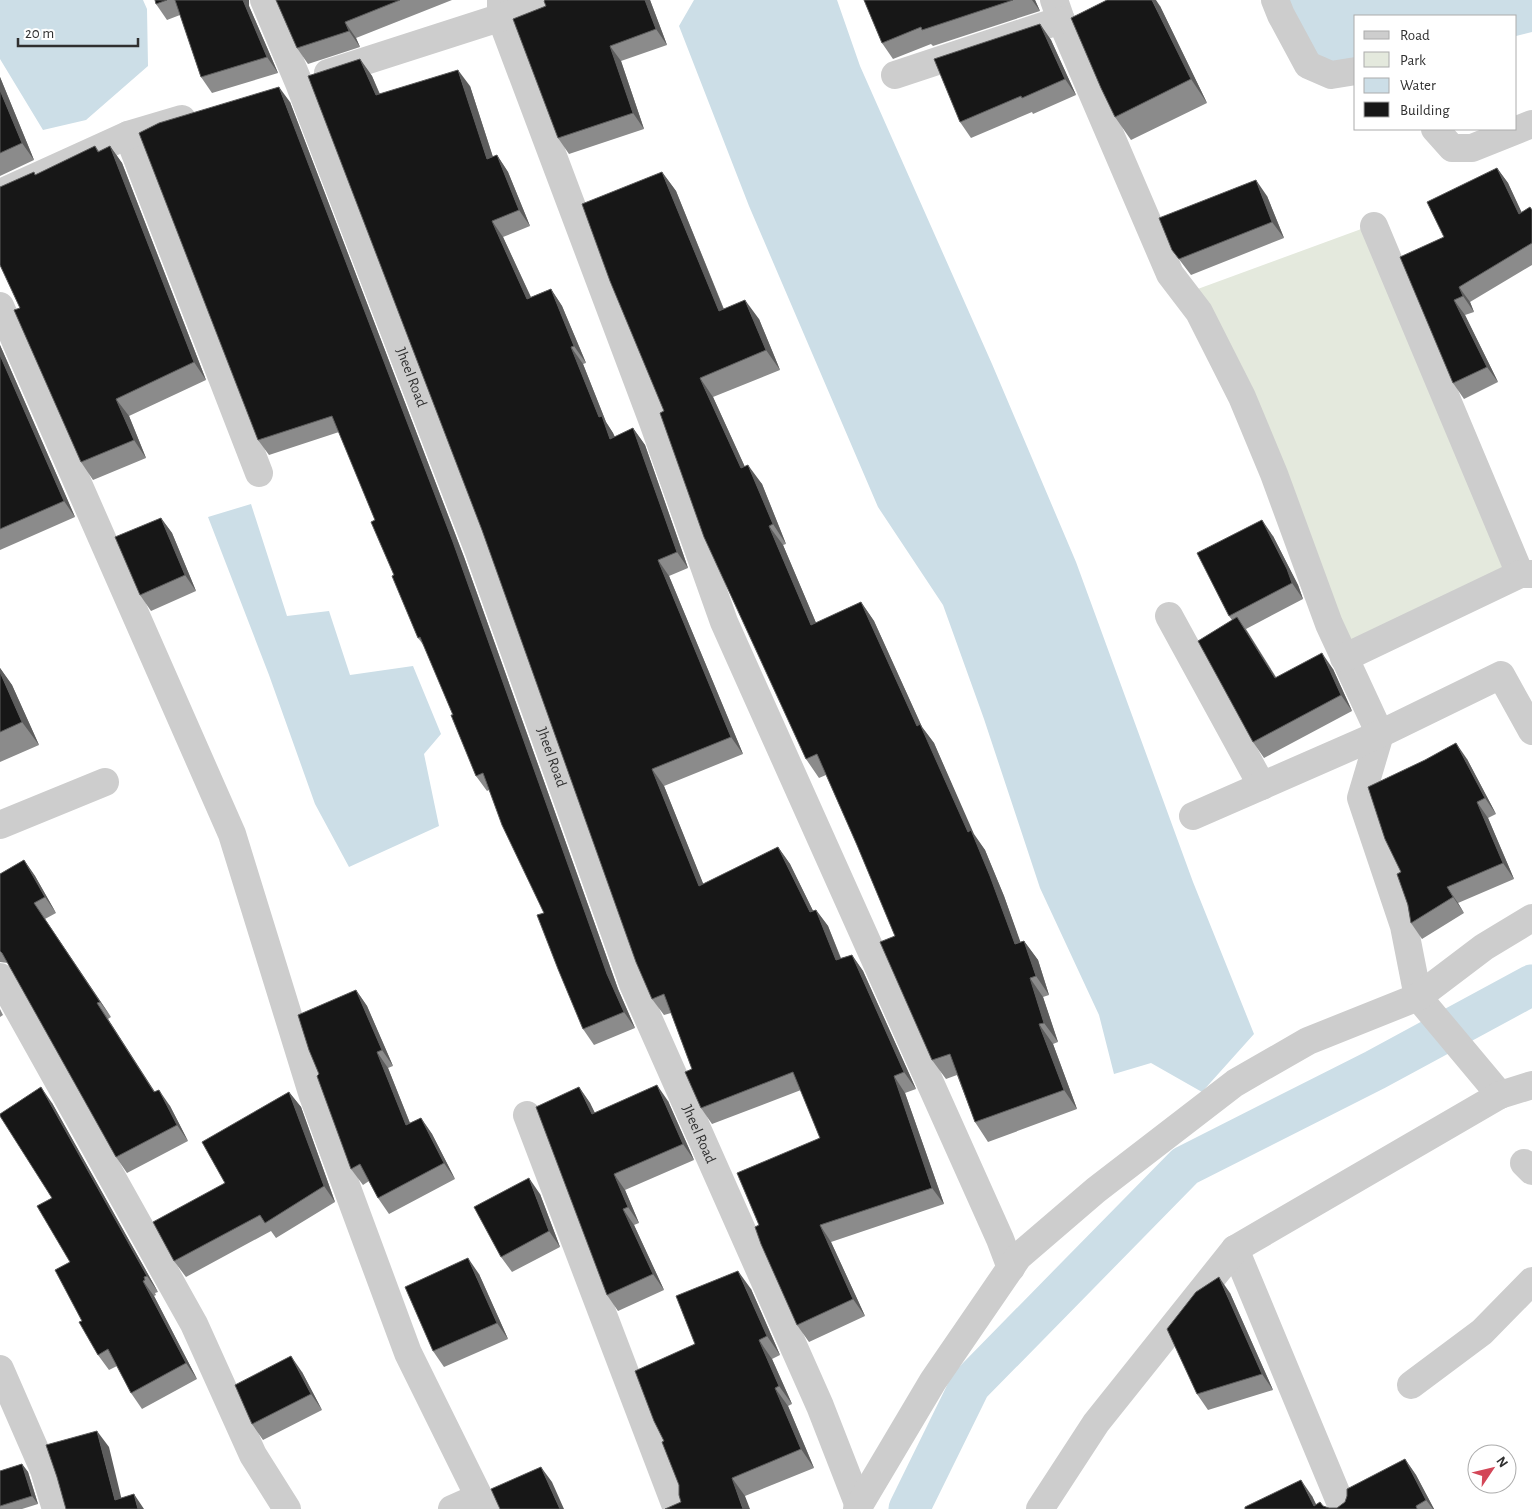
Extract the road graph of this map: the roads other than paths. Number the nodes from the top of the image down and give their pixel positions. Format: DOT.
graph roads {
  1 [pos="264,0"];
  2 [pos="555,0"];
  3 [pos="1275,0"];
  4 [pos="501,9"];
  5 [pos="1058,10"];
  6 [pos="1354,72"];
  7 [pos="895,75"];
  8 [pos="289,86"];
  9 [pos="204,112"];
  10 [pos="1532,124"];
  11 [pos="1436,130"];
  12 [pos="1517,130"];
  13 [pos="1517,130"];
  14 [pos="128,135"];
  15 [pos="0,193"];
  16 [pos="1374,226"];
  17 [pos="0,306"];
  18 [pos="259,473"];
  19 [pos="1526,574"];
  20 [pos="1168,616"];
  21 [pos="1344,658"];
  22 [pos="1532,731"];
  23 [pos="1380,734"];
  24 [pos="105,782"];
  25 [pos="1262,786"];
  26 [pos="1193,816"];
  27 [pos="0,825"];
  28 [pos="1532,918"];
  29 [pos="0,976"];
  30 [pos="1418,997"];
  31 [pos="1532,1085"];
  32 [pos="1500,1095"];
  33 [pos="527,1115"];
  34 [pos="1235,1248"];
  35 [pos="1011,1268"];
  36 [pos="1532,1281"];
  37 [pos="0,1369"];
  38 [pos="1411,1385"];
  39 [pos="482,1503"];
  40 [pos="858,1507"];
  41 [pos="56,1509"];
  42 [pos="287,1509"];
  43 [pos="452,1509"];
  44 [pos="677,1509"];
  45 [pos="1040,1509"];
  46 [pos="1342,1509"];
  1 -- 8 [label="street, Jheel Road"];
  2 -- 4 [label="street"];
  3 -- 6 [label="street"];
  4 -- 8 [label="street"];
  4 -- 35 [label="street"];
  5 -- 7 [label="street"];
  5 -- 21 [label="street"];
  8 -- 40 [label="street, Jheel Road"];
  9 -- 14 [label="street"];
  10 -- 12 [label="street"];
  11 -- 13 [label="street"];
  14 -- 15 [label="street"];
  14 -- 18 [label="street"];
  16 -- 19 [label="street"];
  17 -- 39 [label="street"];
  19 -- 21 [label="street"];
  20 -- 25 [label="street"];
  21 -- 23 [label="street"];
  22 -- 23 [label="street"];
  23 -- 25 [label="street"];
  23 -- 30 [label="street"];
  24 -- 27 [label="street"];
  25 -- 26 [label="street"];
  28 -- 30 [label="street"];
  29 -- 42 [label="street"];
  30 -- 32 [label="street"];
  30 -- 35 [label="street"];
  31 -- 32 [label="street"];
  32 -- 34 [label="street"];
  33 -- 44 [label="street"];
  34 -- 45 [label="street"];
  34 -- 46 [label="street"];
  35 -- 40 [label="street"];
  36 -- 38 [label="street"];
  37 -- 41 [label="street"];
  39 -- 43 [label="street"];
}
